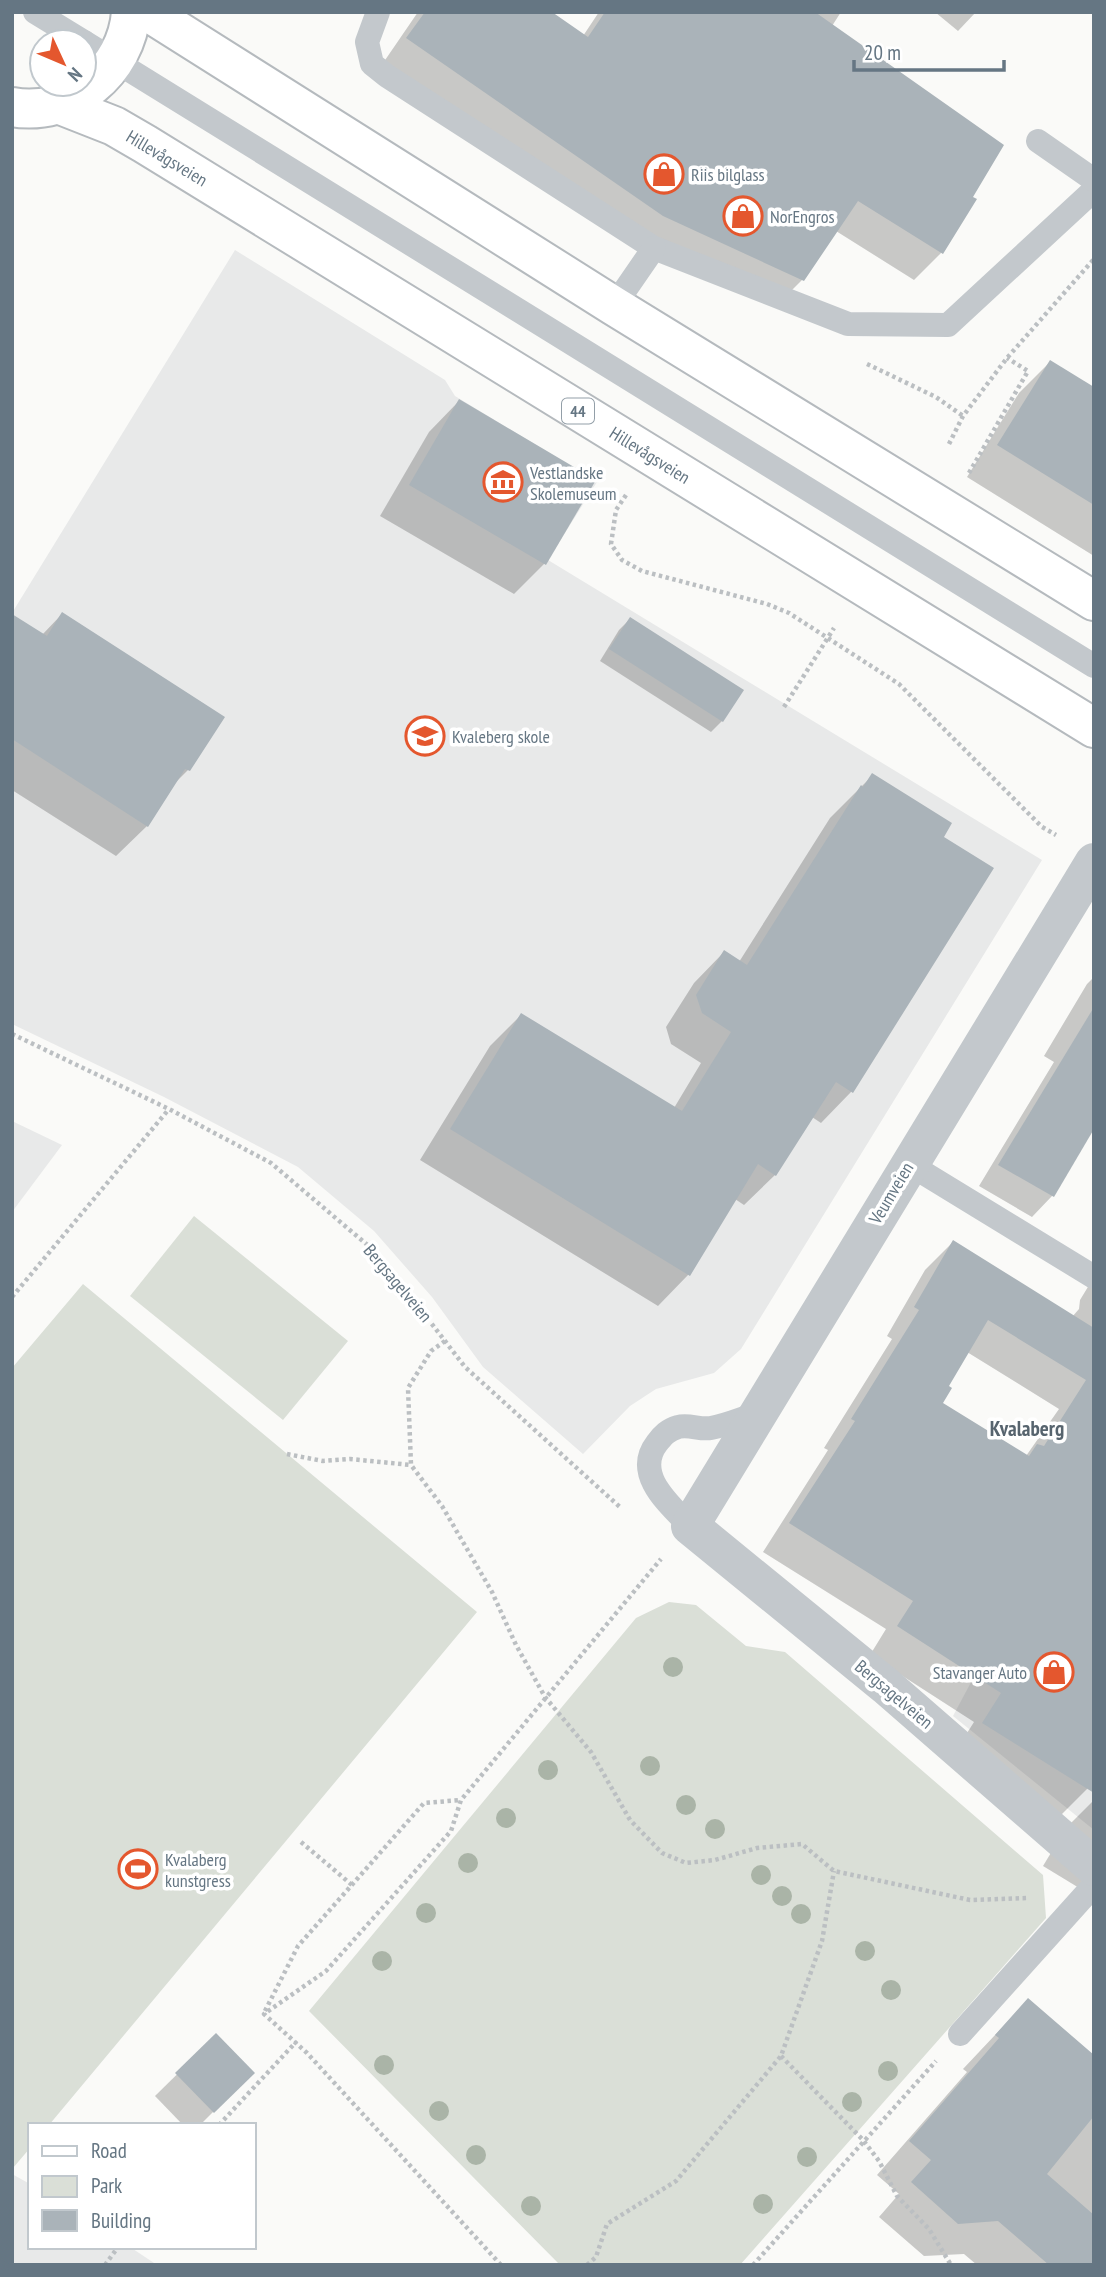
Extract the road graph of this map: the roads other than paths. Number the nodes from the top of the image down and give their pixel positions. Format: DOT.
graph roads {
  1 [pos="35,12"];
  2 [pos="131,12"];
  3 [pos="148,12"];
  4 [pos="378,12"];
  5 [pos="61,28"];
  6 [pos="98,47"];
  7 [pos="98,50"];
  8 [pos="98,59"];
  9 [pos="98,81"];
  10 [pos="73,98"];
  11 [pos="58,104"];
  12 [pos="12,107"];
  13 [pos="1038,141"];
  14 [pos="1094,180"];
  15 [pos="1094,190"];
  16 [pos="654,248"];
  17 [pos="614,306"];
  18 [pos="1094,601"];
  19 [pos="1094,666"];
  20 [pos="1094,728"];
  21 [pos="1094,862"];
  22 [pos="909,1164"];
  23 [pos="1094,1277"];
  24 [pos="758,1413"];
  25 [pos="690,1526"];
  26 [pos="1094,1867"];
  27 [pos="1094,1885"];
  28 [pos="960,2034"];
  1 -- 5 [label="lane"];
  2 -- 6 [label="main road, 44"];
  3 -- 17 [label="main road"];
  4 -- 16 [label="lane"];
  7 -- 19 [label="lane"];
  8 -- 9 [label="main road, 44"];
  10 -- 11 [label="main road, 44"];
  11 -- 12 [label="main road, 44"];
  11 -- 20 [label="main road, Hillevågsveien / 44"];
  13 -- 14 [label="lane"];
  15 -- 16 [label="lane"];
  16 -- 17 [label="lane"];
  17 -- 18 [label="main road"];
  21 -- 22 [label="street, Veumveien"];
  22 -- 23 [label="lane"];
  22 -- 24 [label="street, Veumveien"];
  24 -- 25 [label="street, Veumveien"];
  24 -- 25 [label="lane"];
  25 -- 26 [label="street, Bergsagelveien"];
  27 -- 28 [label="lane"];
}
